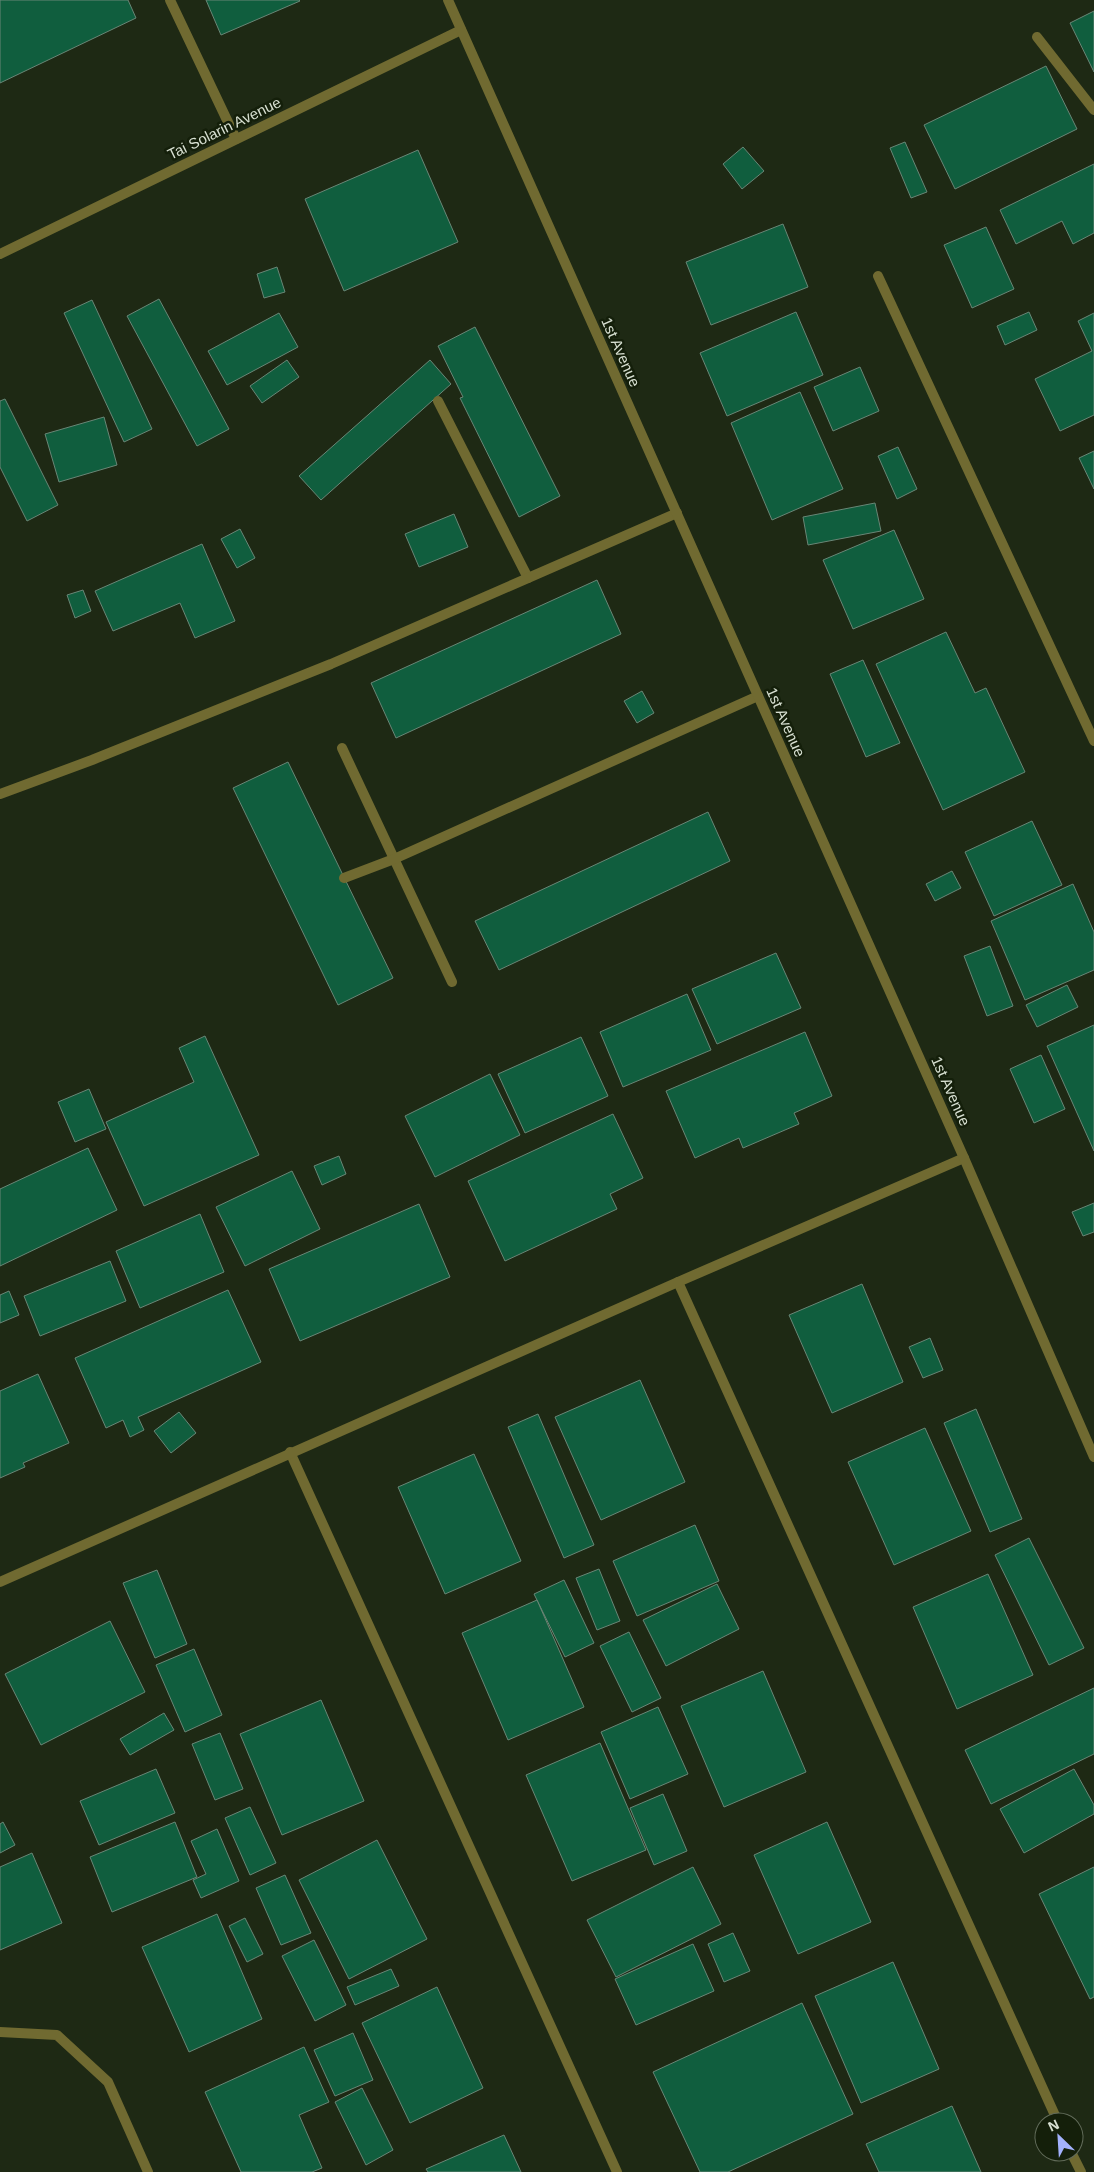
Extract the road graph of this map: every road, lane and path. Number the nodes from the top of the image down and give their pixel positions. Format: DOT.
graph roads {
  1 [pos="170,0"];
  2 [pos="448,0"];
  3 [pos="461,30"];
  4 [pos="1037,37"];
  5 [pos="1094,110"];
  6 [pos="236,139"];
  7 [pos="0,254"];
  8 [pos="878,276"];
  9 [pos="438,401"];
  10 [pos="677,513"];
  11 [pos="528,578"];
  12 [pos="758,696"];
  13 [pos="1094,741"];
  14 [pos="342,748"];
  15 [pos="0,794"];
  16 [pos="394,859"];
  17 [pos="344,878"];
  18 [pos="452,982"];
  19 [pos="964,1158"];
  20 [pos="678,1282"];
  21 [pos="290,1452"];
  22 [pos="1094,1456"];
  23 [pos="0,1582"];
  24 [pos="0,2032"];
  25 [pos="1053,2112"];
  26 [pos="148,2172"];
  27 [pos="616,2172"];
  1 -- 6 [label="street"];
  2 -- 3 [label="street, 1st Avenue"];
  3 -- 6 [label="street, Tai Solarin Avenue"];
  3 -- 10 [label="street, 1st Avenue"];
  4 -- 5 [label="street"];
  6 -- 7 [label="street, Tai Solarin Avenue"];
  8 -- 13 [label="street"];
  9 -- 11 [label="street"];
  10 -- 11 [label="street"];
  10 -- 12 [label="street, 1st Avenue"];
  11 -- 15 [label="street"];
  12 -- 16 [label="street"];
  12 -- 19 [label="street, 1st Avenue"];
  14 -- 16 [label="street"];
  16 -- 17 [label="street"];
  16 -- 18 [label="street"];
  19 -- 20 [label="street"];
  19 -- 22 [label="street, 1st Avenue"];
  20 -- 21 [label="street"];
  20 -- 25 [label="street"];
  21 -- 23 [label="street"];
  21 -- 27 [label="street"];
  24 -- 26 [label="street"];
}
